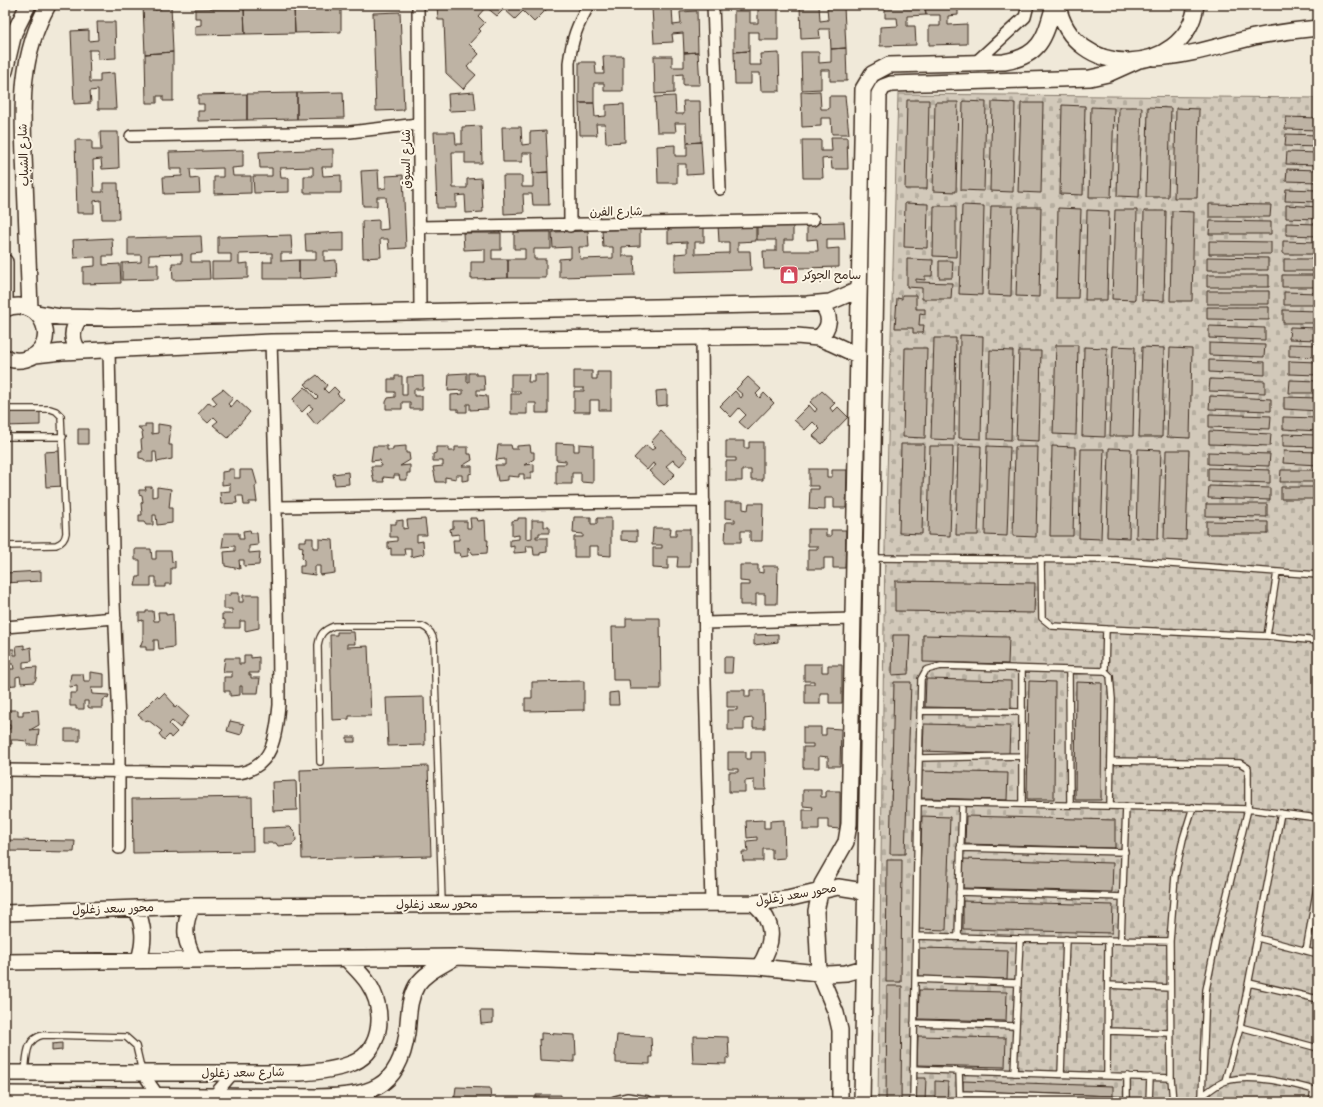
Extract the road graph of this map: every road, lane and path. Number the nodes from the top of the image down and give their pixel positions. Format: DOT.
graph roads {
  1 [pos="28,5"];
  2 [pos="48,5"];
  3 [pos="418,5"];
  4 [pos="589,5"];
  5 [pos="713,5"];
  6 [pos="1028,5"];
  7 [pos="1054,5"];
  8 [pos="1058,5"];
  9 [pos="1196,5"];
  10 [pos="1318,28"];
  11 [pos="1152,58"];
  12 [pos="1137,61"];
  13 [pos="975,63"];
  14 [pos="5,71"];
  15 [pos="418,124"];
  16 [pos="131,136"];
  17 [pos="720,189"];
  18 [pos="813,220"];
  19 [pos="570,226"];
  20 [pos="419,227"];
  21 [pos="5,262"];
  22 [pos="5,274"];
  23 [pos="858,290"];
  24 [pos="820,303"];
  25 [pos="5,309"];
  26 [pos="33,311"];
  27 [pos="420,312"];
  28 [pos="80,318"];
  29 [pos="702,336"];
  30 [pos="818,338"];
  31 [pos="271,342"];
  32 [pos="109,350"];
  33 [pos="79,351"];
  34 [pos="35,355"];
  35 [pos="857,355"];
  36 [pos="6,358"];
  37 [pos="5,410"];
  38 [pos="5,437"];
  39 [pos="63,437"];
  40 [pos="704,501"];
  41 [pos="277,507"];
  42 [pos="5,546"];
  43 [pos="871,558"];
  44 [pos="1041,558"];
  45 [pos="1277,572"];
  46 [pos="1318,576"];
  47 [pos="115,618"];
  48 [pos="853,619"];
  49 [pos="705,623"];
  50 [pos="5,628"];
  51 [pos="1106,629"];
  52 [pos="1267,636"];
  53 [pos="1318,641"];
  54 [pos="1022,669"];
  55 [pos="1069,670"];
  56 [pos="1105,671"];
  57 [pos="920,711"];
  58 [pos="1022,712"];
  59 [pos="1022,756"];
  60 [pos="919,758"];
  61 [pos="1111,761"];
  62 [pos="320,762"];
  63 [pos="5,770"];
  64 [pos="120,772"];
  65 [pos="918,802"];
  66 [pos="962,803"];
  67 [pos="1022,804"];
  68 [pos="1070,805"];
  69 [pos="1110,806"];
  70 [pos="1126,806"];
  71 [pos="1193,807"];
  72 [pos="1248,809"];
  73 [pos="1281,813"];
  74 [pos="1318,818"];
  75 [pos="119,848"];
  76 [pos="960,848"];
  77 [pos="1125,852"];
  78 [pos="1318,881"];
  79 [pos="820,891"];
  80 [pos="959,892"];
  81 [pos="865,895"];
  82 [pos="1123,898"];
  83 [pos="442,903"];
  84 [pos="754,903"];
  85 [pos="711,904"];
  86 [pos="192,906"];
  87 [pos="136,908"];
  88 [pos="5,913"];
  89 [pos="916,936"];
  90 [pos="958,937"];
  91 [pos="1258,938"];
  92 [pos="1020,939"];
  93 [pos="1066,940"];
  94 [pos="1108,940"];
  95 [pos="1122,940"];
  96 [pos="1170,941"];
  97 [pos="1306,951"];
  98 [pos="1318,954"];
  99 [pos="455,957"];
  100 [pos="346,958"];
  101 [pos="139,959"];
  102 [pos="194,959"];
  103 [pos="5,962"];
  104 [pos="759,967"];
  105 [pos="864,968"];
  106 [pos="819,972"];
  107 [pos="915,979"];
  108 [pos="1018,983"];
  109 [pos="1249,983"];
  110 [pos="1108,985"];
  111 [pos="1170,988"];
  112 [pos="1318,999"];
  113 [pos="914,1022"];
  114 [pos="1016,1026"];
  115 [pos="1240,1027"];
  116 [pos="1108,1031"];
  117 [pos="1170,1034"];
  118 [pos="1318,1048"];
  119 [pos="913,1069"];
  120 [pos="959,1071"];
  121 [pos="142,1072"];
  122 [pos="5,1073"];
  123 [pos="25,1073"];
  124 [pos="233,1073"];
  125 [pos="1014,1073"];
  126 [pos="1061,1074"];
  127 [pos="1107,1076"];
  128 [pos="1127,1076"];
  129 [pos="1150,1077"];
  130 [pos="1171,1078"];
  131 [pos="1225,1081"];
  132 [pos="1316,1091"];
  133 [pos="5,1094"];
  134 [pos="960,1094"];
  135 [pos="1202,1097"];
  136 [pos="161,1099"];
  137 [pos="210,1099"];
  138 [pos="1127,1101"];
  139 [pos="615,1102"];
  140 [pos="648,1102"];
  141 [pos="840,1102"];
  142 [pos="862,1102"];
  143 [pos="913,1102"];
  144 [pos="960,1102"];
  145 [pos="1149,1102"];
  146 [pos="1173,1102"];
  147 [pos="1195,1102"];
  148 [pos="1312,1102"];
  1 -- 14 [label="main road"];
  2 -- 26 [label="main road, شارع الشباب"];
  3 -- 15 [label="street, شارع السوق"];
  4 -- 19 [label="street"];
  5 -- 17 [label="street"];
  6 -- 13 [label="street"];
  7 -- 13 [label="main road"];
  8 -- 12 [label="main road"];
  9 -- 11 [label="main road"];
  10 -- 11 [label="main road"];
  11 -- 12 [label="main road"];
  12 -- 43 [label="main road"];
  13 -- 23 [label="main road"];
  15 -- 16 [label="street"];
  15 -- 20 [label="street, شارع السوق"];
  18 -- 19 [label="street, شارع الفرن"];
  19 -- 20 [label="street, شارع الفرن"];
  20 -- 27 [label="street, شارع السوق"];
  21 -- 22 [label="main road"];
  22 -- 25 [label="main road"];
  23 -- 24 [label="main road"];
  23 -- 35 [label="main road"];
  24 -- 27 [label="main road"];
  24 -- 30 [label="main road"];
  25 -- 26 [label="main road"];
  26 -- 28 [label="main road"];
  26 -- 34 [label="main road"];
  27 -- 28 [label="main road"];
  28 -- 33 [label="main road"];
  29 -- 30 [label="main road"];
  29 -- 31 [label="main road"];
  29 -- 40 [label="street"];
  30 -- 35 [label="main road"];
  31 -- 32 [label="main road"];
  31 -- 41 [label="street"];
  32 -- 33 [label="main road"];
  32 -- 47 [label="street"];
  33 -- 34 [label="main road"];
  34 -- 36 [label="main road"];
  35 -- 48 [label="main road"];
  37 -- 39 [label="lane"];
  38 -- 39 [label="lane"];
  39 -- 42 [label="lane"];
  40 -- 41 [label="street"];
  40 -- 49 [label="street"];
  41 -- 64 [label="street"];
  43 -- 44 [label="lane"];
  43 -- 81 [label="main road"];
  44 -- 45 [label="lane"];
  44 -- 51 [label="lane"];
  45 -- 46 [label="lane"];
  45 -- 52 [label="lane"];
  47 -- 50 [label="street"];
  47 -- 64 [label="street"];
  48 -- 49 [label="street"];
  48 -- 79 [label="main road"];
  49 -- 85 [label="street"];
  51 -- 52 [label="lane"];
  51 -- 56 [label="lane"];
  52 -- 53 [label="lane"];
  54 -- 55 [label="lane"];
  54 -- 57 [label="lane"];
  54 -- 58 [label="lane"];
  55 -- 56 [label="lane"];
  55 -- 68 [label="lane"];
  56 -- 61 [label="lane"];
  57 -- 58 [label="lane"];
  57 -- 60 [label="lane"];
  58 -- 59 [label="lane"];
  59 -- 60 [label="lane"];
  59 -- 67 [label="lane"];
  60 -- 65 [label="lane"];
  61 -- 69 [label="lane"];
  61 -- 72 [label="lane"];
  62 -- 83 [label="lane"];
  63 -- 64 [label="street"];
  64 -- 75 [label="street"];
  65 -- 66 [label="lane"];
  65 -- 89 [label="lane"];
  66 -- 67 [label="lane"];
  66 -- 76 [label="lane"];
  67 -- 68 [label="lane"];
  68 -- 69 [label="lane"];
  69 -- 70 [label="lane"];
  70 -- 71 [label="lane"];
  70 -- 77 [label="lane"];
  71 -- 72 [label="lane"];
  71 -- 96 [label="lane"];
  72 -- 73 [label="lane"];
  72 -- 135 [label="lane"];
  73 -- 74 [label="lane"];
  73 -- 91 [label="lane"];
  76 -- 77 [label="lane"];
  76 -- 80 [label="lane"];
  77 -- 82 [label="lane"];
  78 -- 97 [label="lane"];
  79 -- 81 [label="main road, محور سعد زغلول"];
  79 -- 84 [label="main road, محور سعد زغلول"];
  79 -- 106 [label="main road"];
  80 -- 82 [label="lane"];
  80 -- 90 [label="lane"];
  81 -- 105 [label="main road"];
  82 -- 95 [label="lane"];
  83 -- 85 [label="main road, محور سعد زغلول"];
  83 -- 86 [label="main road, محور سعد زغلول"];
  84 -- 85 [label="main road, محور سعد زغلول"];
  84 -- 104 [label="main road"];
  86 -- 87 [label="main road, محور سعد زغلول"];
  86 -- 102 [label="main road"];
  87 -- 88 [label="main road, محور سعد زغلول"];
  87 -- 101 [label="main road"];
  89 -- 90 [label="lane"];
  89 -- 107 [label="lane"];
  90 -- 92 [label="lane"];
  91 -- 97 [label="lane"];
  91 -- 109 [label="lane"];
  92 -- 93 [label="lane"];
  92 -- 108 [label="lane"];
  93 -- 94 [label="lane"];
  93 -- 126 [label="lane"];
  94 -- 95 [label="lane"];
  94 -- 110 [label="lane"];
  95 -- 96 [label="lane"];
  96 -- 111 [label="lane"];
  97 -- 98 [label="lane"];
  99 -- 100 [label="main road"];
  99 -- 104 [label="main road"];
  99 -- 137 [label="main road, شارع سعد زغلول"];
  100 -- 102 [label="main road"];
  100 -- 124 [label="main road, شارع سعد زغلول"];
  101 -- 102 [label="main road"];
  101 -- 103 [label="main road"];
  104 -- 106 [label="main road"];
  105 -- 106 [label="main road"];
  105 -- 142 [label="main road"];
  106 -- 141 [label="main road"];
  107 -- 108 [label="lane"];
  107 -- 113 [label="lane"];
  108 -- 114 [label="lane"];
  109 -- 112 [label="lane"];
  109 -- 115 [label="lane"];
  110 -- 111 [label="lane"];
  110 -- 116 [label="lane"];
  111 -- 117 [label="lane"];
  113 -- 114 [label="lane"];
  113 -- 119 [label="lane"];
  114 -- 125 [label="lane"];
  115 -- 118 [label="lane"];
  115 -- 131 [label="lane"];
  116 -- 117 [label="lane"];
  116 -- 127 [label="lane"];
  117 -- 130 [label="lane"];
  119 -- 120 [label="lane"];
  119 -- 143 [label="lane"];
  120 -- 125 [label="lane"];
  120 -- 134 [label="lane"];
  121 -- 123 [label="main road, شارع سعد زغلول"];
  121 -- 123 [label="lane"];
  121 -- 124 [label="main road, شارع سعد زغلول"];
  121 -- 136 [label="street"];
  122 -- 123 [label="main road, شارع سعد زغلول"];
  124 -- 137 [label="street"];
  125 -- 126 [label="lane"];
  126 -- 127 [label="lane"];
  127 -- 128 [label="lane"];
  128 -- 129 [label="lane"];
  128 -- 138 [label="lane"];
  129 -- 130 [label="lane"];
  129 -- 145 [label="lane"];
  130 -- 146 [label="lane"];
  131 -- 132 [label="lane"];
  131 -- 135 [label="lane"];
  132 -- 148 [label="lane"];
  133 -- 136 [label="main road, شارع سعد زغلول"];
  134 -- 138 [label="lane"];
  134 -- 144 [label="lane"];
  135 -- 147 [label="lane"];
  136 -- 137 [label="main road, شارع سعد زغلول"];
  139 -- 140 [label="street"];
}
